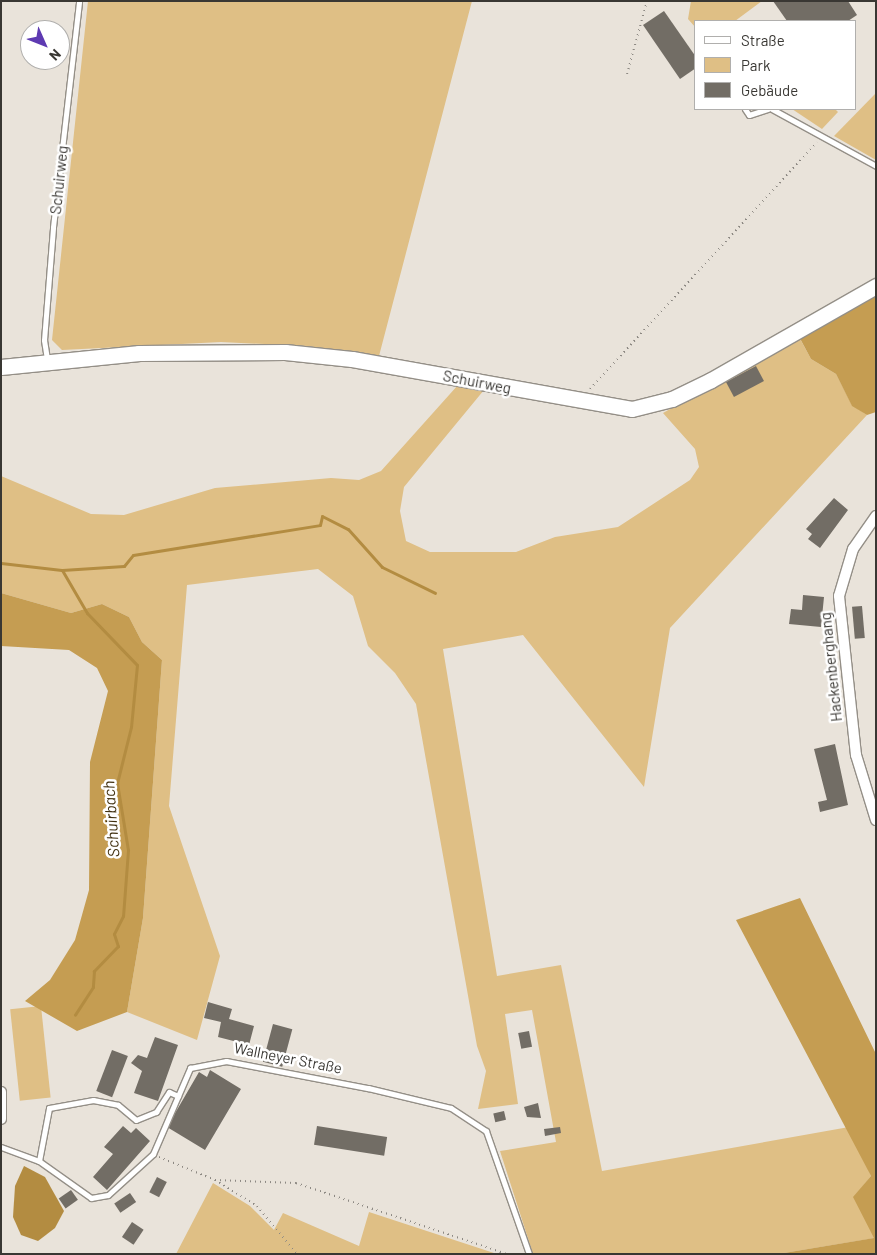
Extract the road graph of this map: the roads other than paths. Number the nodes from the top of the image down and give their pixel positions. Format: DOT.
graph roads {
  1 [pos="79,1"];
  2 [pos="746,110"];
  3 [pos="766,110"];
  4 [pos="772,110"];
  5 [pos="876,166"];
  6 [pos="876,286"];
  7 [pos="47,359"];
  8 [pos="1,367"];
  9 [pos="876,516"];
  10 [pos="876,820"];
  11 [pos="1,1092"];
  12 [pos="178,1096"];
  13 [pos="1,1119"];
  14 [pos="1,1148"];
  15 [pos="39,1161"];
  16 [pos="529,1254"];
  1 -- 7 [label="lane, Schuirweg"];
  2 -- 3 [label="lane"];
  4 -- 5 [label="lane"];
  6 -- 7 [label="main road, Schuirweg"];
  7 -- 8 [label="main road, Schuirweg"];
  9 -- 10 [label="street, Hackenberghang"];
  11 -- 13 [label="street"];
  12 -- 15 [label="lane"];
  12 -- 15 [label="lane, Wallneyer Straße"];
  12 -- 16 [label="lane, Wallneyer Straße"];
  14 -- 15 [label="lane, Wallneyer Straße"];
}
